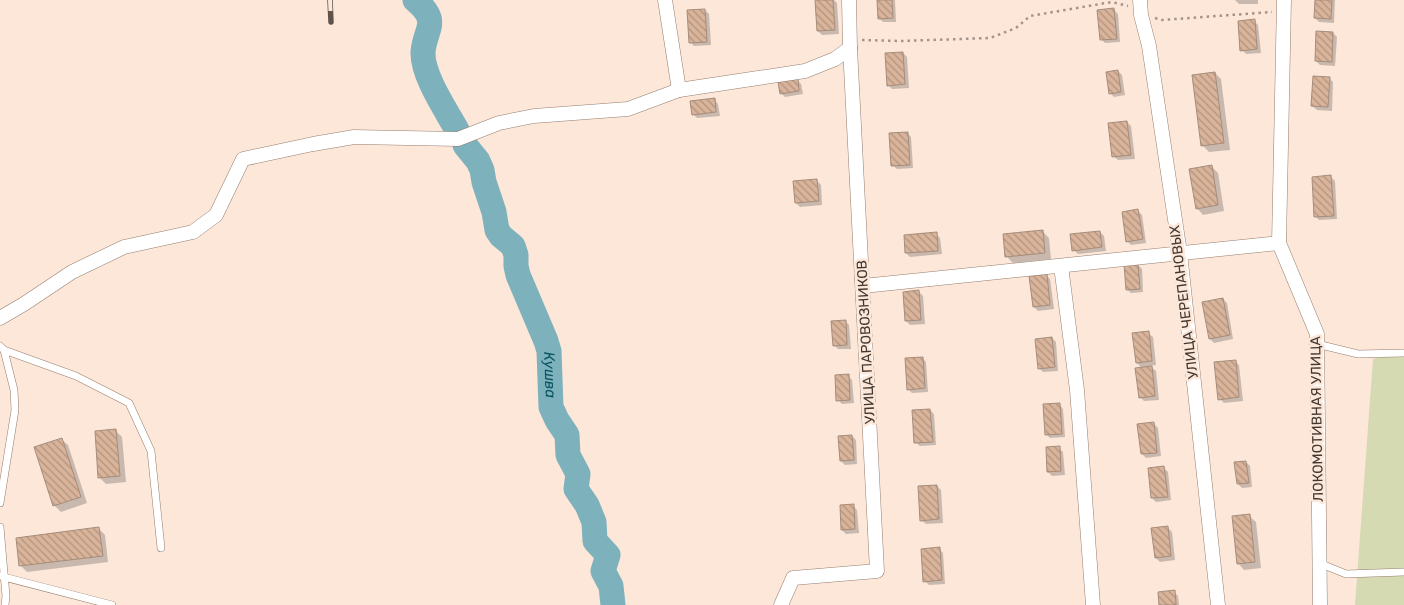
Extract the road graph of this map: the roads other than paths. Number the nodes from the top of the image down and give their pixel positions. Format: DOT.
graph roads {
  1 [pos="666,0"];
  2 [pos="849,0"];
  3 [pos="1140,0"];
  4 [pos="1284,6"];
  5 [pos="850,44"];
  6 [pos="679,90"];
  7 [pos="1279,243"];
  8 [pos="1180,253"];
  9 [pos="1061,266"];
  10 [pos="863,286"];
  11 [pos="0,318"];
  12 [pos="1317,344"];
  13 [pos="2,348"];
  14 [pos="1404,353"];
  15 [pos="0,504"];
  16 [pos="0,528"];
  17 [pos="160,548"];
  18 [pos="1319,563"];
  19 [pos="1404,572"];
  20 [pos="2,577"];
  21 [pos="5,605"];
  22 [pos="112,605"];
  23 [pos="781,605"];
  24 [pos="1093,605"];
  25 [pos="1218,605"];
  26 [pos="1320,605"];
  1 -- 6 [label="street"];
  2 -- 5 [label="street, УЛИЦА ПАРОВОЗНИКОВ"];
  3 -- 8 [label="street, УЛИЦА ЧЕРЕПАНОВЫХ"];
  4 -- 7 [label="street, ЛОКОМОТИВНАЯ УЛИЦА"];
  5 -- 6 [label="street"];
  5 -- 10 [label="street, УЛИЦА ПАРОВОЗНИКОВ"];
  6 -- 11 [label="street"];
  7 -- 8 [label="street"];
  7 -- 12 [label="street, ЛОКОМОТИВНАЯ УЛИЦА"];
  8 -- 9 [label="street"];
  8 -- 25 [label="street, УЛИЦА ЧЕРЕПАНОВЫХ"];
  9 -- 10 [label="street"];
  9 -- 24 [label="street"];
  10 -- 23 [label="street, УЛИЦА ПАРОВОЗНИКОВ"];
  12 -- 14 [label="lane"];
  12 -- 18 [label="street, ЛОКОМОТИВНАЯ УЛИЦА"];
  13 -- 15 [label="lane"];
  13 -- 17 [label="lane"];
  16 -- 20 [label="lane"];
  18 -- 19 [label="lane"];
  18 -- 26 [label="street, ЛОКОМОТИВНАЯ УЛИЦА"];
  20 -- 21 [label="lane"];
  20 -- 22 [label="lane"];
}
